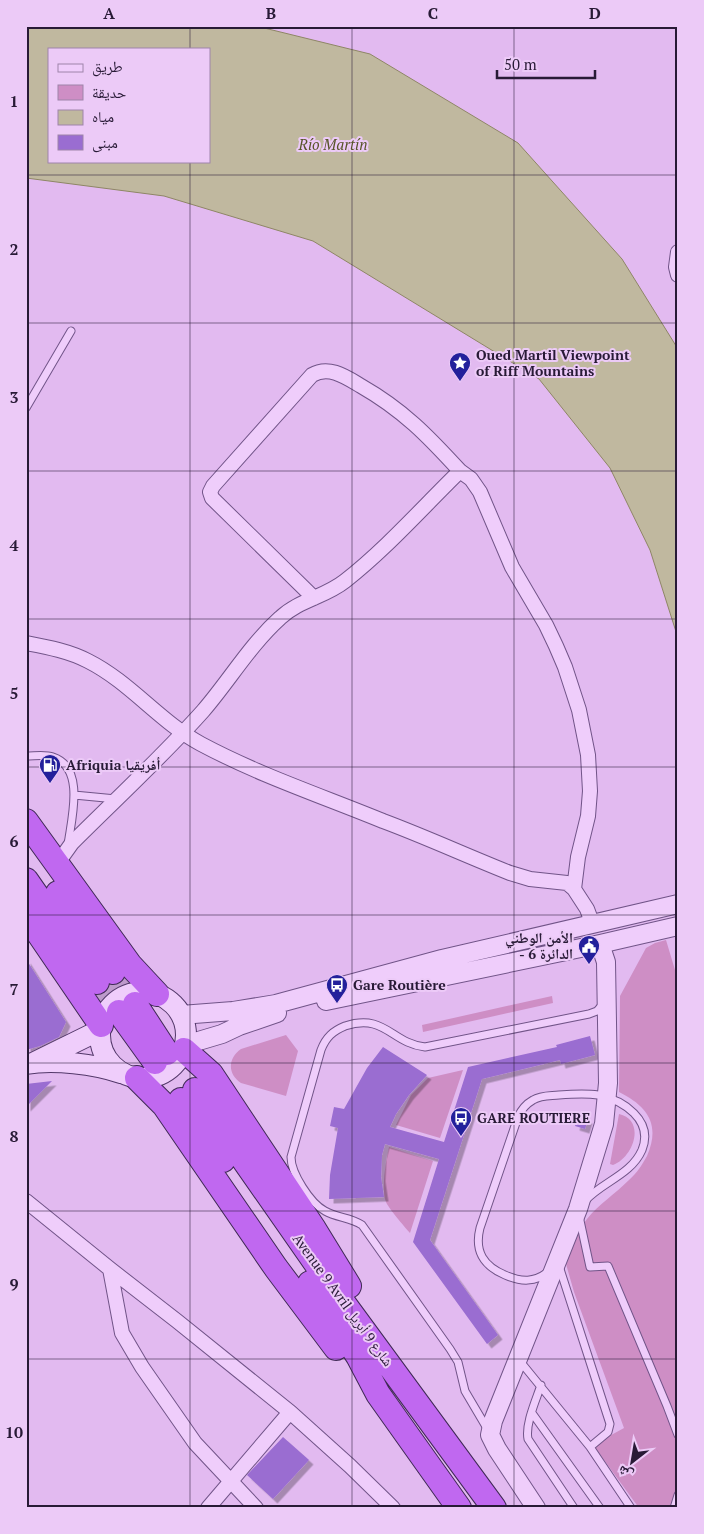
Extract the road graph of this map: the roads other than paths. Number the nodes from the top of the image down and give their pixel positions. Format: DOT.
graph roads {
  1 [pos="678,252"];
  2 [pos="678,274"];
  3 [pos="71,331"];
  4 [pos="26,408"];
  5 [pos="460,471"];
  6 [pos="314,598"];
  7 [pos="26,643"];
  8 [pos="183,733"];
  9 [pos="26,756"];
  10 [pos="74,795"];
  11 [pos="116,799"];
  12 [pos="26,821"];
  13 [pos="26,848"];
  14 [pos="62,856"];
  15 [pos="26,880"];
  16 [pos="574,889"];
  17 [pos="678,904"];
  18 [pos="26,915"];
  19 [pos="593,925"];
  20 [pos="670,928"];
  21 [pos="600,944"];
  22 [pos="157,994"];
  23 [pos="606,996"];
  24 [pos="181,1015"];
  25 [pos="114,1018"];
  26 [pos="173,1053"];
  27 [pos="30,1063"];
  28 [pos="131,1076"];
  29 [pos="607,1097"];
  30 [pos="26,1201"];
  31 [pos="578,1209"];
  32 [pos="557,1261"];
  33 [pos="110,1269"];
  34 [pos="518,1358"];
  35 [pos="390,1366"];
  36 [pos="542,1385"];
  37 [pos="378,1394"];
  38 [pos="290,1412"];
  39 [pos="532,1412"];
  40 [pos="490,1435"];
  41 [pos="678,1435"];
  42 [pos="590,1447"];
  43 [pos="232,1482"];
  44 [pos="678,1495"];
  45 [pos="208,1508"];
  46 [pos="256,1508"];
  47 [pos="393,1508"];
  48 [pos="459,1508"];
  49 [pos="494,1508"];
  50 [pos="536,1508"];
  51 [pos="574,1508"];
  52 [pos="600,1508"];
  53 [pos="631,1508"];
  54 [pos="674,1508"];
  1 -- 2 [label="street"];
  3 -- 4 [label="lane"];
  5 -- 6 [label="street"];
  5 -- 6 [label="street"];
  5 -- 16 [label="street"];
  6 -- 8 [label="street"];
  7 -- 8 [label="street"];
  8 -- 11 [label="street"];
  8 -- 16 [label="street"];
  9 -- 10 [label="lane"];
  10 -- 11 [label="lane"];
  10 -- 14 [label="lane"];
  11 -- 14 [label="street"];
  12 -- 14 [label="highway"];
  13 -- 15 [label="highway"];
  14 -- 22 [label="highway"];
  16 -- 19 [label="street"];
  17 -- 19 [label="street"];
  18 -- 25 [label="highway"];
  19 -- 24 [label="street"];
  20 -- 21 [label="street"];
  21 -- 23 [label="street"];
  21 -- 26 [label="street"];
  22 -- 24 [label="main road"];
  22 -- 25 [label="main road"];
  23 -- 29 [label="street"];
  23 -- 40 [label="lane"];
  24 -- 26 [label="main road"];
  25 -- 26 [label="highway"];
  25 -- 27 [label="main road"];
  25 -- 28 [label="main road"];
  26 -- 28 [label="main road"];
  26 -- 35 [label="highway"];
  27 -- 28 [label="main road"];
  28 -- 37 [label="highway"];
  29 -- 31 [label="street"];
  29 -- 31 [label="lane"];
  29 -- 32 [label="lane"];
  30 -- 33 [label="street"];
  31 -- 32 [label="street"];
  31 -- 41 [label="lane"];
  32 -- 34 [label="street"];
  32 -- 42 [label="lane"];
  33 -- 38 [label="street"];
  33 -- 43 [label="street"];
  34 -- 36 [label="lane"];
  34 -- 40 [label="street"];
  35 -- 37 [label="highway, Avenue 9 Avril شارع 9 أبريل"];
  35 -- 49 [label="highway, Avenue 9 Avril شارع 9 أبريل"];
  36 -- 39 [label="lane"];
  36 -- 42 [label="lane"];
  37 -- 48 [label="highway, Avenue 9 Avril شارع 9 أبريل"];
  38 -- 43 [label="street"];
  38 -- 47 [label="street"];
  39 -- 51 [label="lane"];
  39 -- 52 [label="lane"];
  40 -- 50 [label="street"];
  42 -- 53 [label="lane"];
  43 -- 45 [label="street"];
  43 -- 46 [label="street"];
  44 -- 54 [label="lane"];
}
